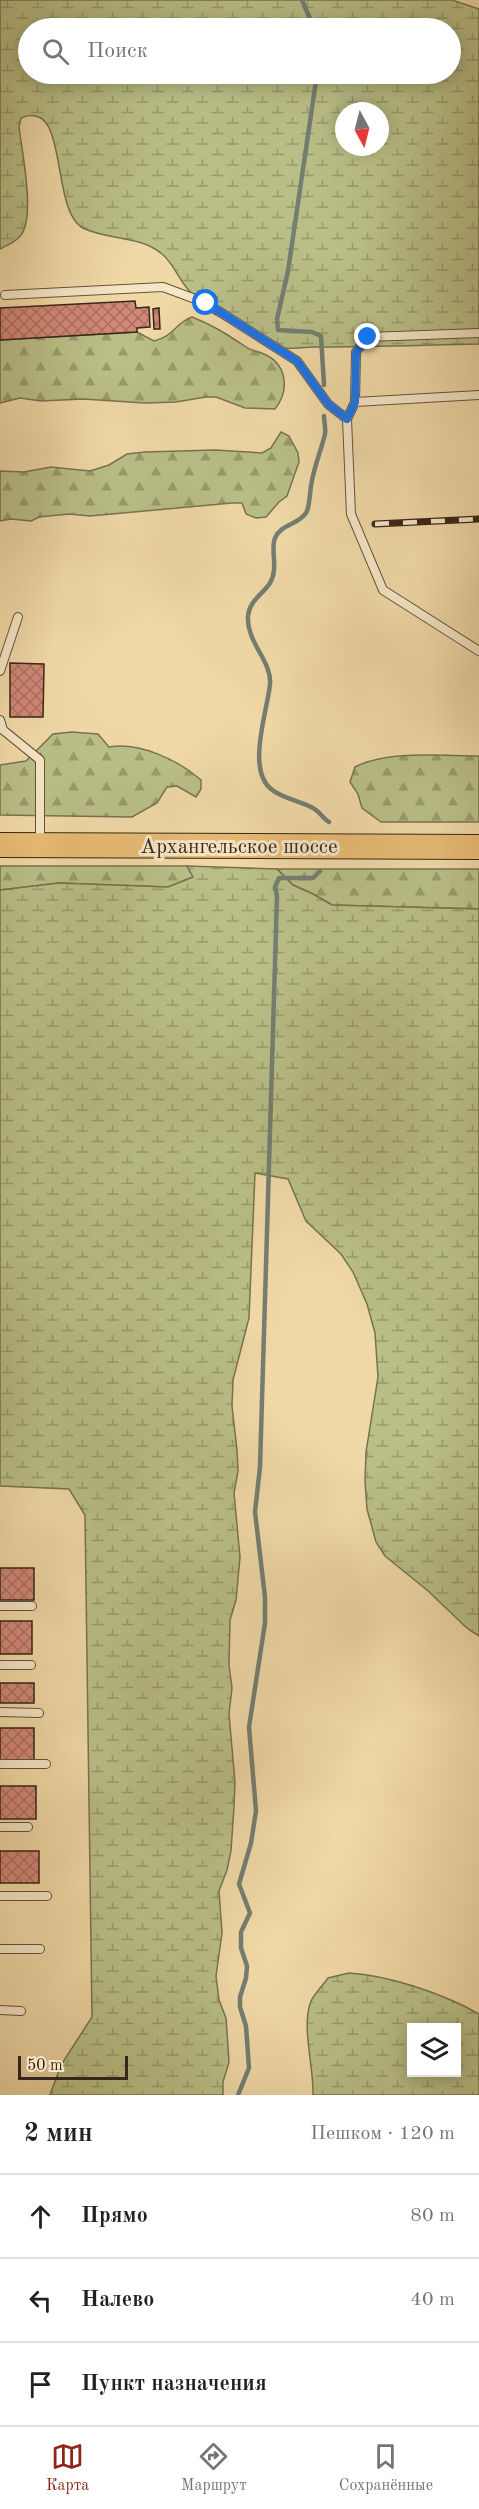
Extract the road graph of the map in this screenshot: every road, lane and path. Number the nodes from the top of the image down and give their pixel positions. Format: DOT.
graph roads {
  1 [pos="5,296"];
  2 [pos="479,333"];
  3 [pos="479,395"];
  4 [pos="355,402"];
  5 [pos="347,419"];
  6 [pos="18,617"];
  7 [pos="479,651"];
  8 [pos="0,671"];
  9 [pos="0,720"];
  10 [pos="0,845"];
  11 [pos="40,845"];
  12 [pos="479,847"];
  13 [pos="0,1606"];
  14 [pos="32,1606"];
  15 [pos="0,1665"];
  16 [pos="32,1665"];
  17 [pos="0,1713"];
  18 [pos="39,1713"];
  19 [pos="0,1764"];
  20 [pos="46,1764"];
  21 [pos="0,1827"];
  22 [pos="28,1827"];
  23 [pos="0,1896"];
  24 [pos="47,1896"];
  25 [pos="0,1949"];
  26 [pos="40,1949"];
  27 [pos="0,2010"];
  28 [pos="21,2011"];
  1 -- 5 [label="lane"];
  2 -- 4 [label="lane"];
  3 -- 4 [label="lane"];
  4 -- 5 [label="lane"];
  5 -- 7 [label="lane"];
  6 -- 8 [label="lane"];
  9 -- 11 [label="lane"];
  10 -- 11 [label="main road, Архангельское шоссе"];
  11 -- 12 [label="main road, Архангельское шоссе"];
  13 -- 14 [label="lane"];
  15 -- 16 [label="lane"];
  17 -- 18 [label="lane"];
  19 -- 20 [label="lane"];
  21 -- 22 [label="lane"];
  23 -- 24 [label="lane"];
  25 -- 26 [label="lane"];
  27 -- 28 [label="lane"];
}
